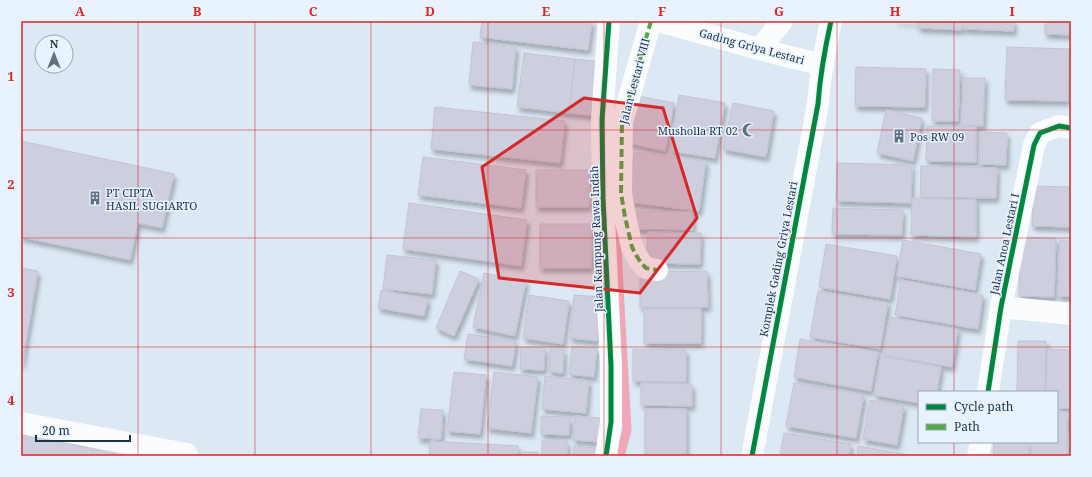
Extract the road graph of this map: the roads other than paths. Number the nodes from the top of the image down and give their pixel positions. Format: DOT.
graph roads {
  1 [pos="609,21"];
  2 [pos="651,21"];
  3 [pos="658,21"];
  4 [pos="782,21"];
  5 [pos="831,21"];
  6 [pos="760,49"];
  7 [pos="823,65"];
  8 [pos="1071,128"];
  9 [pos="657,270"];
  10 [pos="1001,307"];
  11 [pos="1071,314"];
  12 [pos="988,391"];
  13 [pos="21,423"];
  14 [pos="981,443"];
  15 [pos="187,454"];
  16 [pos="606,456"];
  17 [pos="752,456"];
  18 [pos="978,456"];
  1 -- 16 [label="street, Jalan Kampung Rawa Indah"];
  2 -- 9 [label="street, Jalan Lestari VIII"];
  3 -- 6 [label="street, Gading Griya Lestari"];
  4 -- 6 [label="street"];
  5 -- 7 [label="street, Komplek Gading Griya Lestari"];
  6 -- 7 [label="street, Gading Griya Lestari"];
  7 -- 17 [label="street, Komplek Gading Griya Lestari"];
  8 -- 10 [label="street, Jalan Anoa Lestari I"];
  10 -- 11 [label="street"];
  10 -- 12 [label="street, Jalan Anoa Lestari I"];
  13 -- 15 [label="street"];
  14 -- 18 [label="street"];
}
